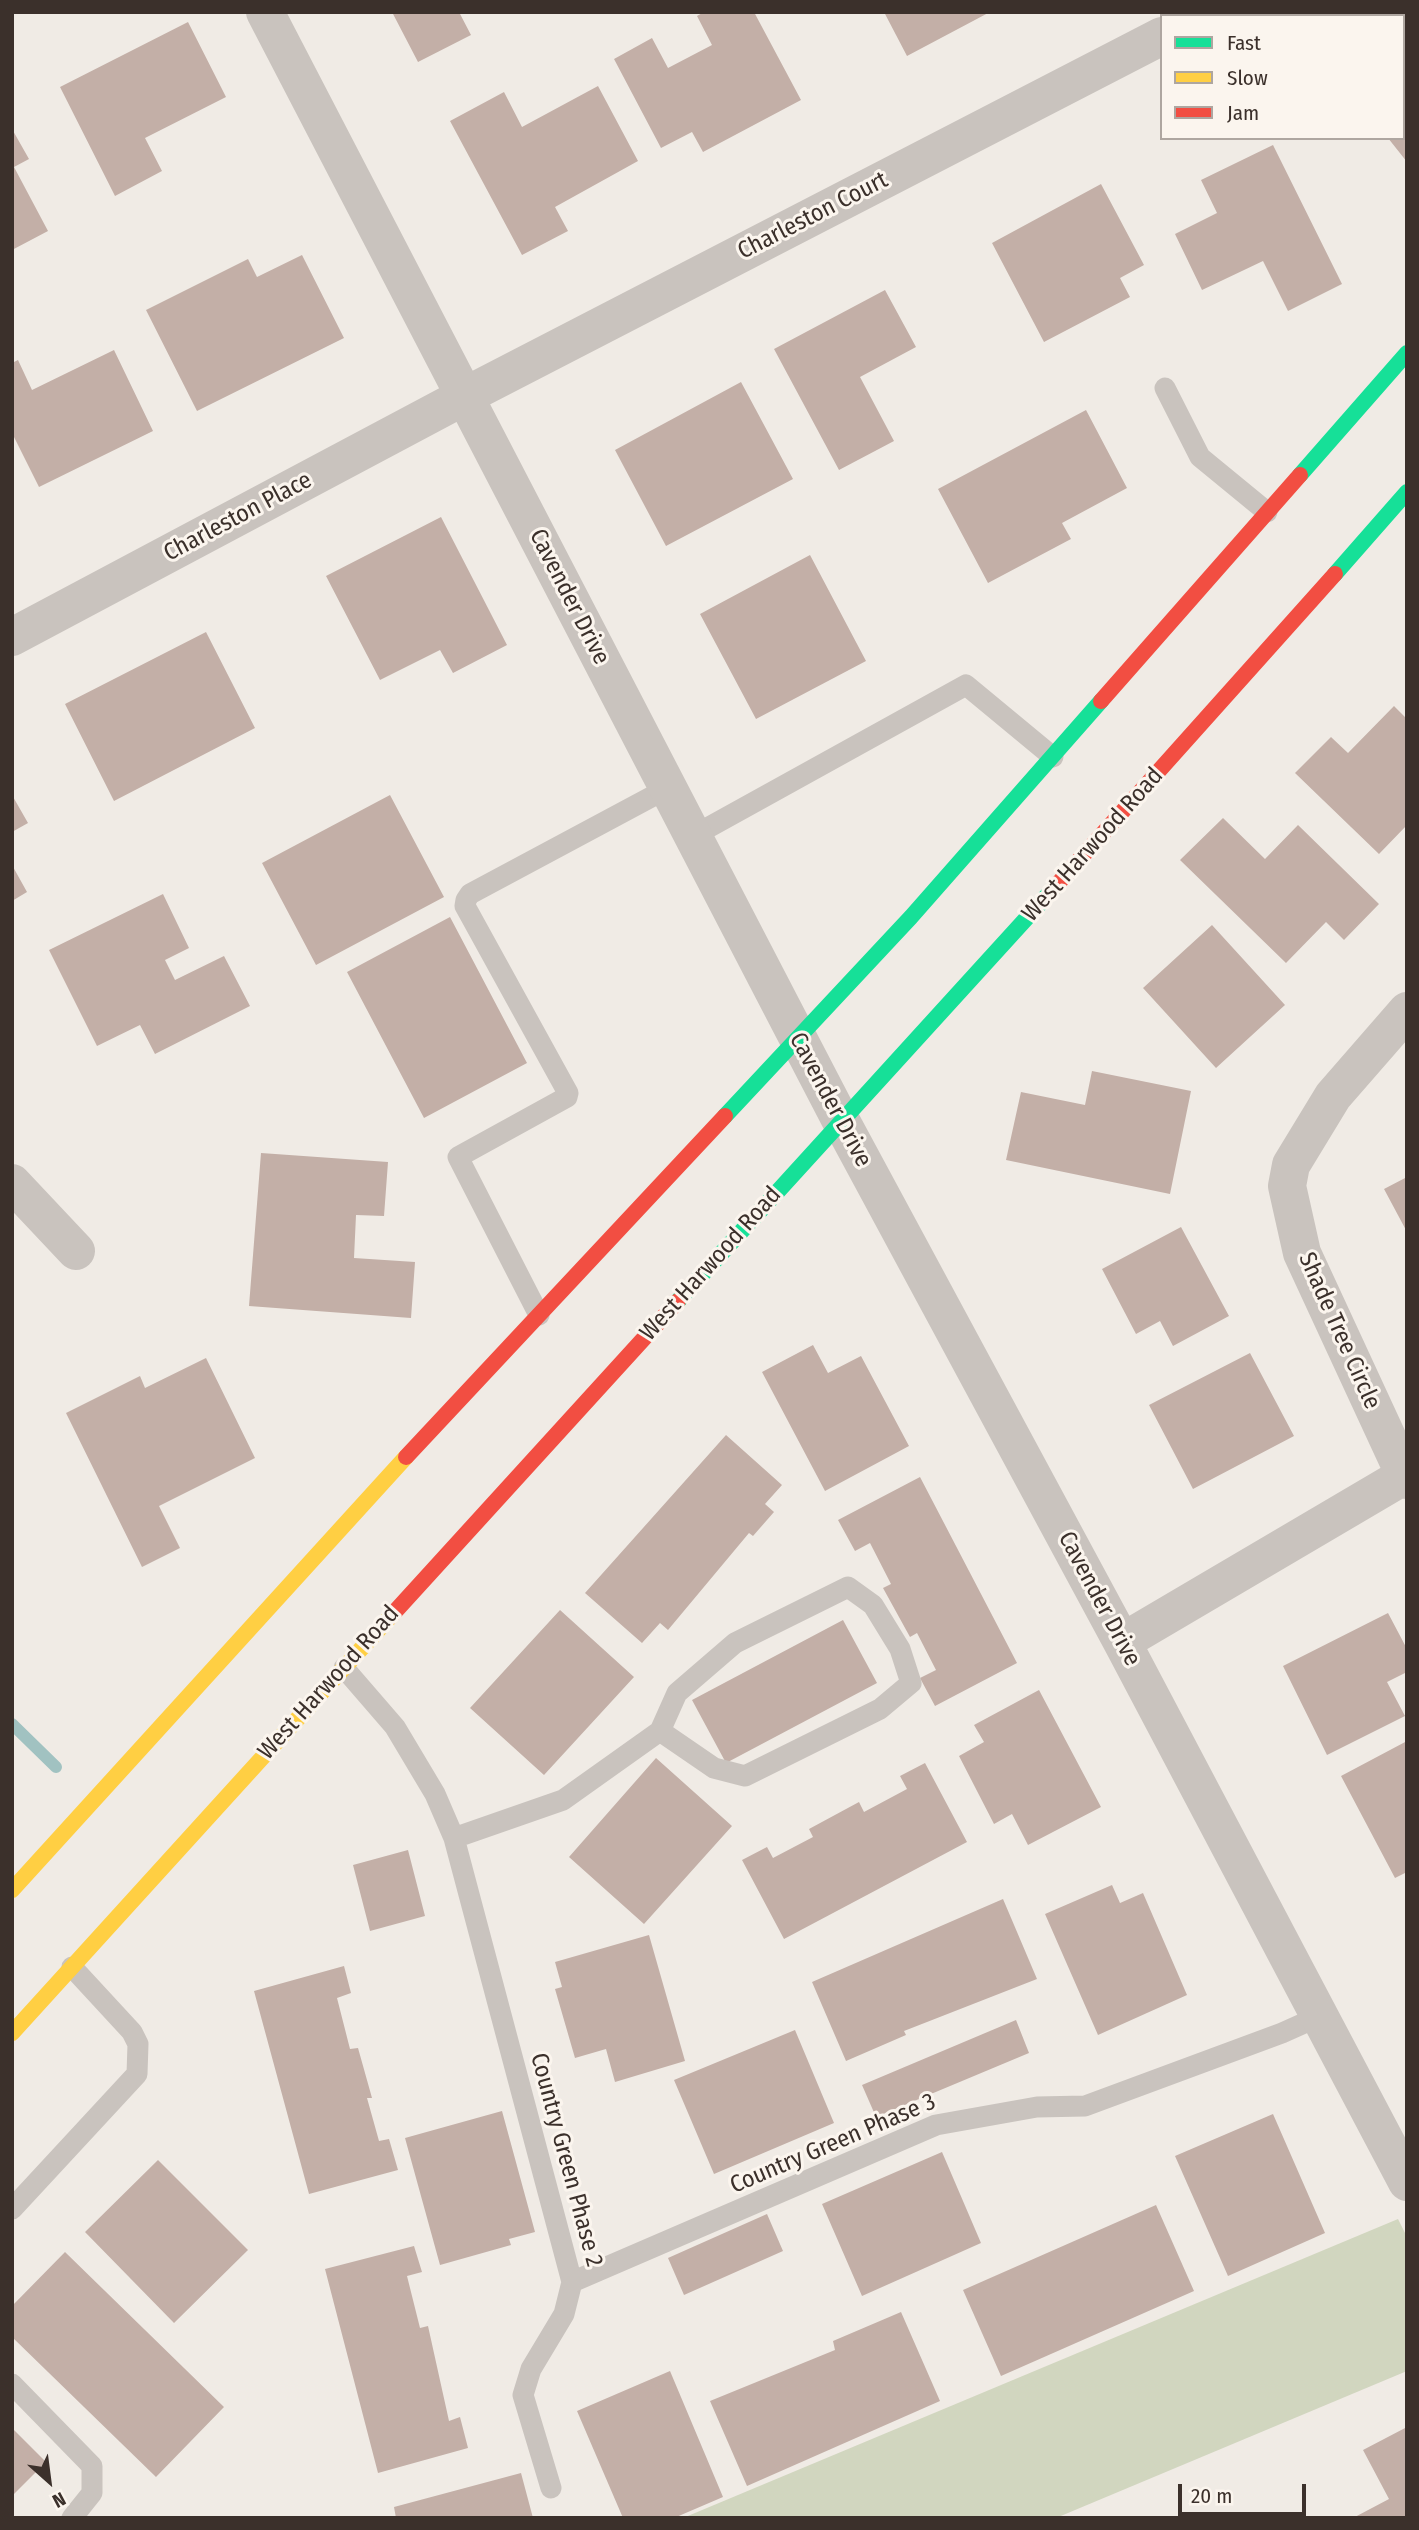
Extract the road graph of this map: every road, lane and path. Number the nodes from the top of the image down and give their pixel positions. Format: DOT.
graph roads {
  1 [pos="265,12"];
  2 [pos="1160,37"];
  3 [pos="1407,354"];
  4 [pos="1166,388"];
  5 [pos="465,396"];
  6 [pos="1407,492"];
  7 [pos="1267,512"];
  8 [pos="12,638"];
  9 [pos="1053,757"];
  10 [pos="668,788"];
  11 [pos="693,836"];
  12 [pos="1407,1011"];
  13 [pos="798,1039"];
  14 [pos="841,1121"];
  15 [pos="12,1182"];
  16 [pos="76,1251"];
  17 [pos="539,1315"];
  18 [pos="1406,1478"];
  19 [pos="1122,1642"];
  20 [pos="344,1668"];
  21 [pos="660,1731"];
  22 [pos="454,1838"];
  23 [pos="12,1890"];
  24 [pos="72,1967"];
  25 [pos="1320,2016"];
  26 [pos="12,2033"];
  27 [pos="1407,2182"];
  28 [pos="12,2209"];
  29 [pos="572,2282"];
  30 [pos="12,2384"];
  31 [pos="551,2488"];
  32 [pos="72,2518"];
  1 -- 5 [label="street, Cavender Drive"];
  2 -- 5 [label="street, Charleston Court"];
  3 -- 7 [label="main road"];
  4 -- 7 [label="lane"];
  5 -- 8 [label="street, Charleston Place"];
  5 -- 10 [label="street, Cavender Drive"];
  6 -- 14 [label="main road, West Harwood Road"];
  7 -- 9 [label="main road"];
  9 -- 11 [label="lane"];
  9 -- 13 [label="main road"];
  10 -- 11 [label="street, Cavender Drive"];
  10 -- 17 [label="lane"];
  11 -- 13 [label="street, Cavender Drive"];
  12 -- 18 [label="street, Shade Tree Circle"];
  13 -- 14 [label="street, Cavender Drive"];
  13 -- 17 [label="main road"];
  14 -- 19 [label="street, Cavender Drive"];
  14 -- 20 [label="main road, West Harwood Road"];
  15 -- 16 [label="street"];
  17 -- 23 [label="main road"];
  18 -- 19 [label="street, Shade Tree Circle"];
  19 -- 25 [label="street, Cavender Drive"];
  20 -- 22 [label="lane, Country Green Phase 2"];
  20 -- 24 [label="main road, West Harwood Road"];
  21 -- 21 [label="lane"];
  21 -- 22 [label="lane"];
  22 -- 29 [label="lane, Country Green Phase 2"];
  24 -- 26 [label="main road, West Harwood Road"];
  24 -- 28 [label="lane"];
  25 -- 27 [label="street, Cavender Drive"];
  25 -- 29 [label="lane, Country Green Phase 3"];
  29 -- 31 [label="lane, Country Green Phase 2"];
  30 -- 32 [label="lane"];
}
